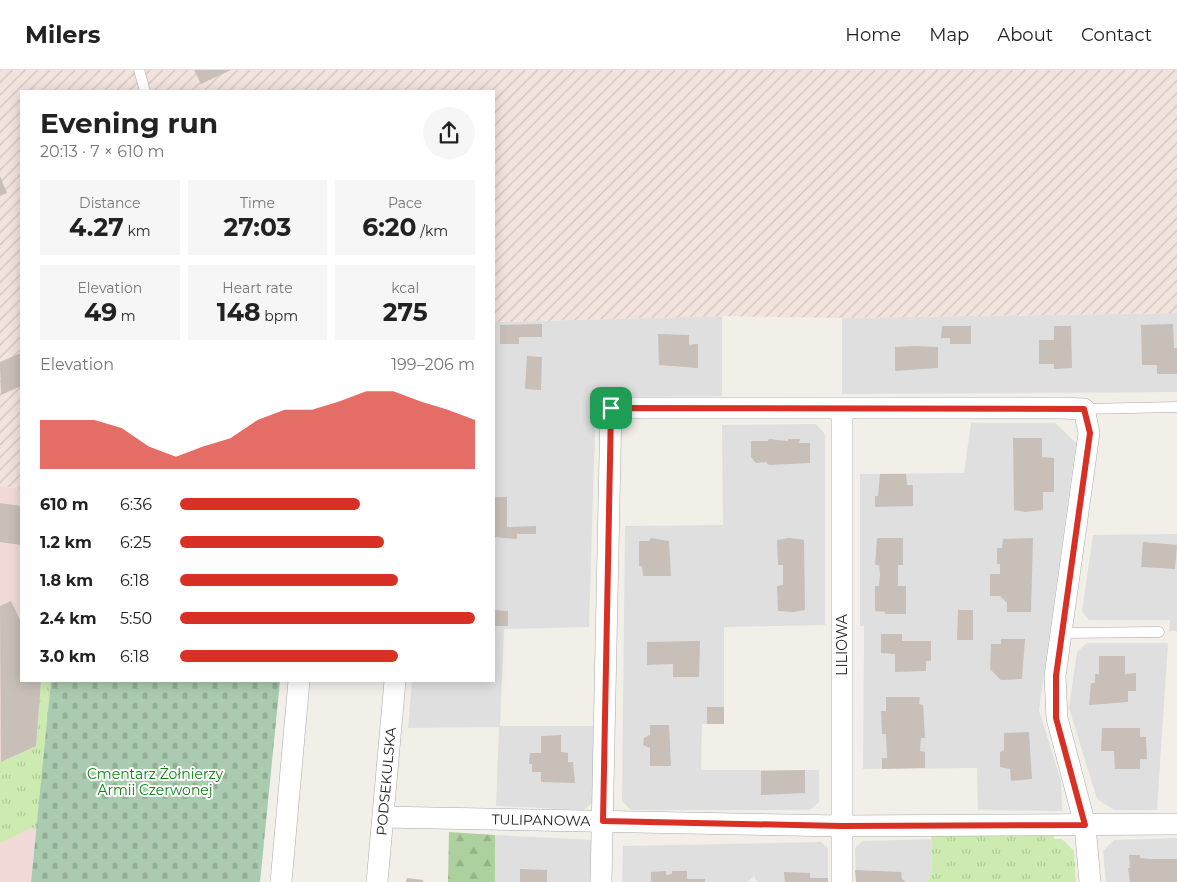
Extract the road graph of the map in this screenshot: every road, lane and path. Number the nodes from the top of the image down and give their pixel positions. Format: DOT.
graph roads {
  1 [pos="140,70"];
  2 [pos="145,90"];
  3 [pos="1177,406"];
  4 [pos="842,409"];
  5 [pos="1084,409"];
  6 [pos="1159,632"];
  7 [pos="1062,633"];
  8 [pos="299,682"];
  9 [pos="395,682"];
  10 [pos="383,817"];
  11 [pos="603,821"];
  12 [pos="1177,824"];
  13 [pos="1085,825"];
  14 [pos="841,826"];
  15 [pos="281,882"];
  16 [pos="377,882"];
  17 [pos="601,882"];
  18 [pos="842,882"];
  19 [pos="1090,882"];
  1 -- 2 [label="lane"];
  3 -- 5 [label="lane"];
  4 -- 5 [label="street"];
  4 -- 11 [label="street"];
  4 -- 14 [label="street, LILIOWA"];
  5 -- 7 [label="street"];
  6 -- 7 [label="lane"];
  7 -- 13 [label="street"];
  8 -- 15 [label="street"];
  9 -- 10 [label="street, PODSEKULSKA"];
  10 -- 11 [label="street, TULIPANOWA"];
  10 -- 16 [label="street, PODSEKULSKA"];
  11 -- 14 [label="street, TULIPANOWA"];
  11 -- 17 [label="street"];
  12 -- 13 [label="street, TULIPANOWA"];
  13 -- 14 [label="street, TULIPANOWA"];
  13 -- 19 [label="street"];
  14 -- 18 [label="street, LILIOWA"];
}
